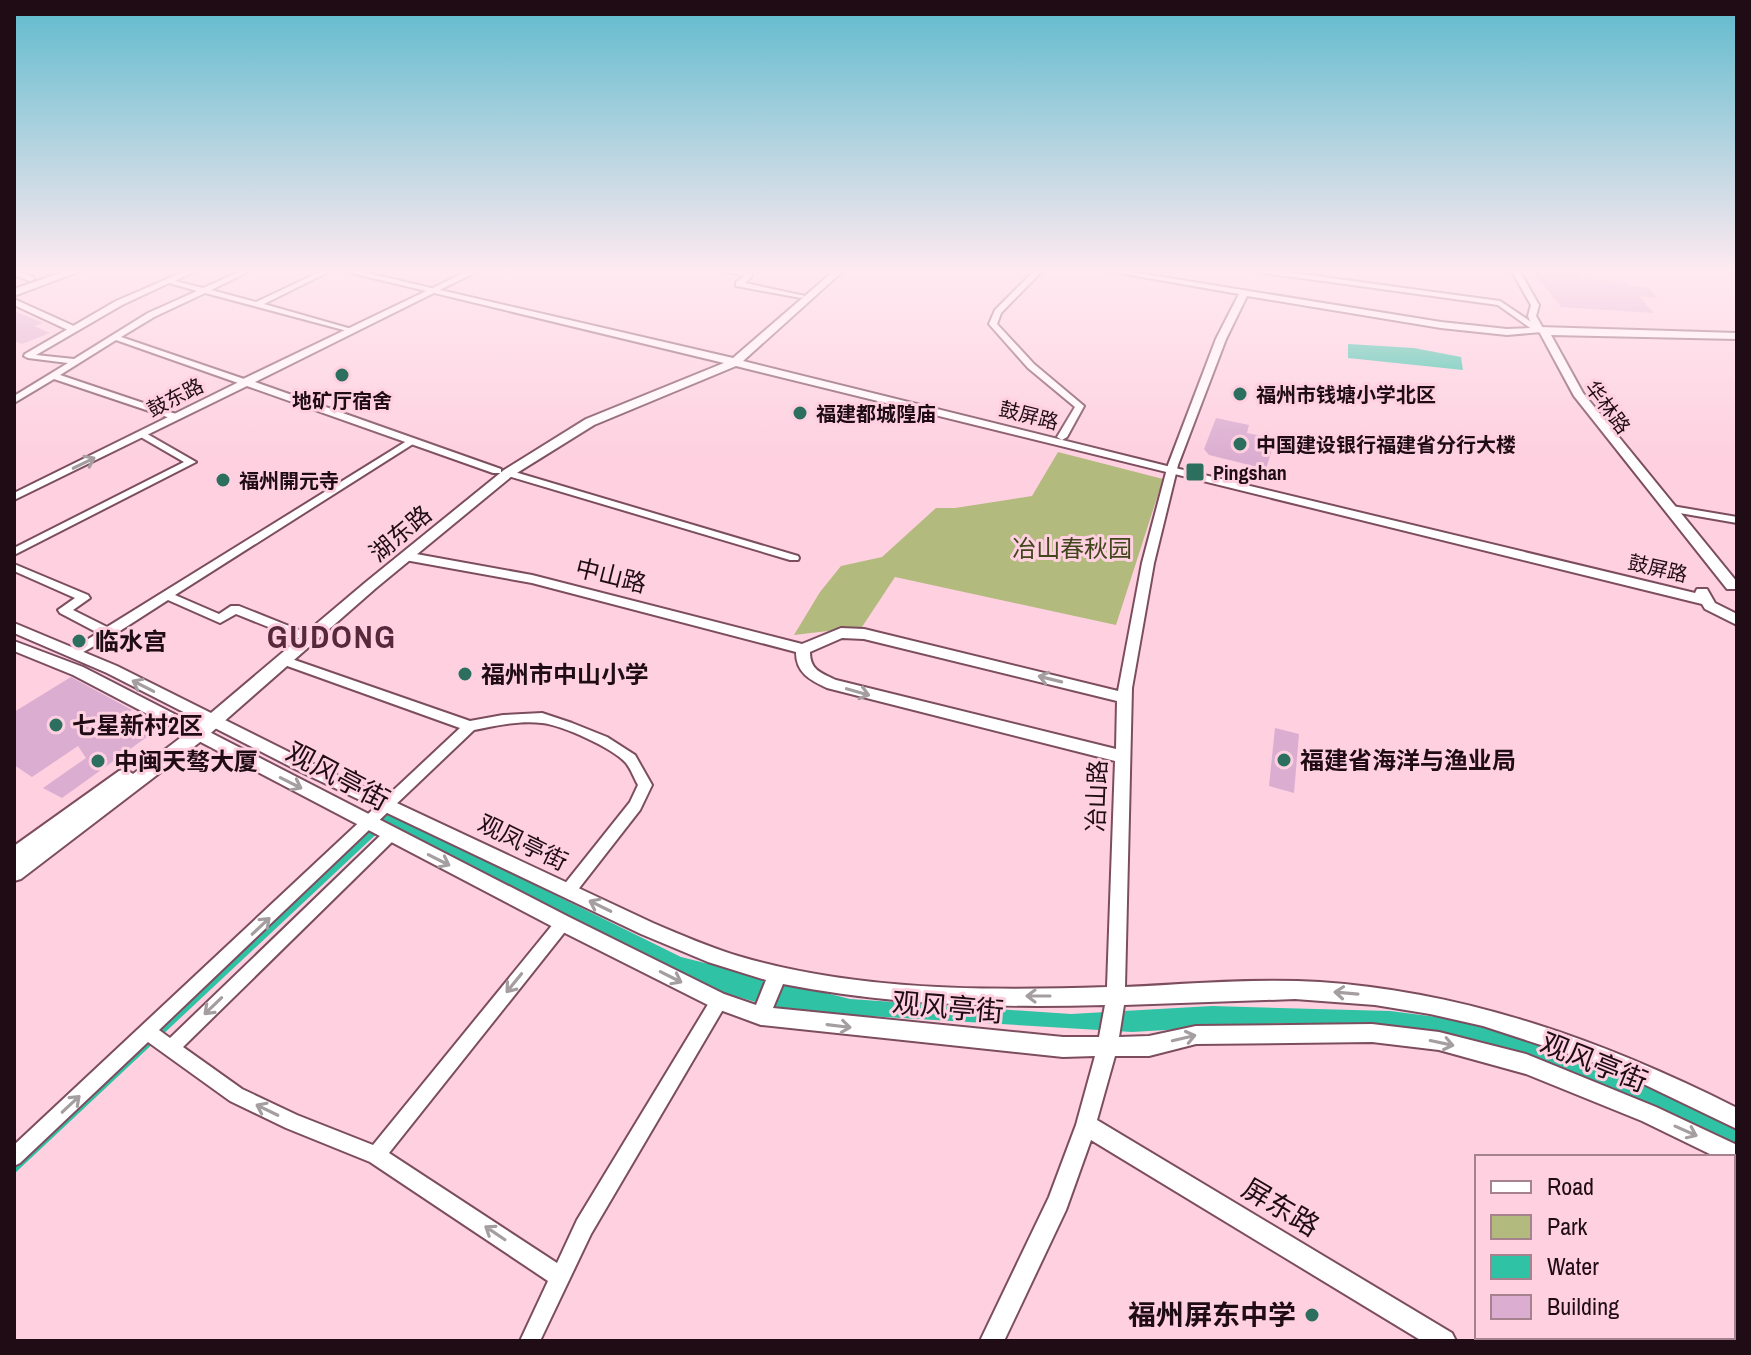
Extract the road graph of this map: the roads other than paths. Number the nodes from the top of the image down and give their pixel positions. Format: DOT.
graph roads {
  1 [pos="66,333"];
  2 [pos="124,333"];
  3 [pos="344,333"];
  4 [pos="626,333"];
  5 [pos="762,333"];
  6 [pos="764,333"];
  7 [pos="1001,333"];
  8 [pos="1224,333"];
  9 [pos="1544,333"];
  10 [pos="1544,333"];
  11 [pos="1665,333"];
  12 [pos="1737,336"];
  13 [pos="117,338"];
  14 [pos="736,358"];
  15 [pos="79,362"];
  16 [pos="55,376"];
  17 [pos="244,382"];
  18 [pos="14,400"];
  19 [pos="176,417"];
  20 [pos="142,434"];
  21 [pos="1062,437"];
  22 [pos="410,442"];
  23 [pos="1172,468"];
  24 [pos="503,472"];
  25 [pos="14,497"];
  26 [pos="1672,509"];
  27 [pos="1737,522"];
  28 [pos="14,552"];
  29 [pos="405,556"];
  30 [pos="794,558"];
  31 [pos="14,567"];
  32 [pos="1729,586"];
  33 [pos="167,595"];
  34 [pos="1703,596"];
  35 [pos="1737,620"];
  36 [pos="14,628"];
  37 [pos="108,633"];
  38 [pos="300,635"];
  39 [pos="14,646"];
  40 [pos="803,649"];
  41 [pos="76,652"];
  42 [pos="283,660"];
  43 [pos="1125,698"];
  44 [pos="208,718"];
  45 [pos="470,726"];
  46 [pos="192,732"];
  47 [pos="1123,757"];
  48 [pos="389,805"];
  49 [pos="369,824"];
  50 [pos="390,835"];
  51 [pos="14,857"];
  52 [pos="14,873"];
  53 [pos="568,891"];
  54 [pos="563,923"];
  55 [pos="777,974"];
  56 [pos="1116,996"];
  57 [pos="719,1001"];
  58 [pos="761,1016"];
  59 [pos="161,1040"];
  60 [pos="1107,1048"];
  61 [pos="1737,1119"];
  62 [pos="1086,1125"];
  63 [pos="376,1155"];
  64 [pos="1735,1155"];
  65 [pos="14,1157"];
  66 [pos="560,1277"];
  67 [pos="530,1341"];
  68 [pos="992,1341"];
  69 [pos="1444,1341"];
  1 -- 15 [label="street"];
  2 -- 13 [label="street"];
  3 -- 17 [label="street, 鼓东路"];
  4 -- 14 [label="main road, 鼓屏路"];
  5 -- 14 [label="main road, 湖东路"];
  6 -- 14 [label="main road, 湖东路"];
  7 -- 21 [label="street"];
  8 -- 23 [label="street, 冶山路"];
  9 -- 26 [label="main road, 华林路"];
  10 -- 32 [label="main road, 华林路"];
  11 -- 12 [label="main road"];
  13 -- 15 [label="street"];
  13 -- 17 [label="street"];
  14 -- 21 [label="main road, 鼓屏路"];
  14 -- 23 [label="main road, 鼓屏路"];
  14 -- 24 [label="main road, 湖东路"];
  15 -- 16 [label="street"];
  16 -- 18 [label="street"];
  16 -- 19 [label="street"];
  17 -- 19 [label="street, 鼓东路"];
  17 -- 22 [label="street"];
  19 -- 20 [label="street, 鼓东路"];
  25 -- 20 [label="street, 鼓东路, one-way"];
  20 -- 28 [label="street"];
  21 -- 23 [label="main road, 鼓屏路"];
  22 -- 24 [label="street"];
  22 -- 33 [label="street"];
  23 -- 34 [label="main road, 鼓屏路"];
  23 -- 43 [label="street, 冶山路"];
  24 -- 29 [label="main road, 湖东路"];
  24 -- 30 [label="street"];
  24 -- 38 [label="main road, 湖东路"];
  26 -- 27 [label="street"];
  26 -- 32 [label="main road, 华林路"];
  29 -- 40 [label="street, 中山路"];
  29 -- 42 [label="main road, 湖东路"];
  31 -- 37 [label="street"];
  32 -- 34 [label="main road"];
  33 -- 37 [label="street"];
  33 -- 38 [label="street"];
  34 -- 35 [label="main road, 鼓屏路"];
  36 -- 41 [label="street, 观凤亭街"];
  37 -- 41 [label="street"];
  38 -- 44 [label="main road, 湖东路"];
  39 -- 46 [label="street, 观风亭街"];
  43 -- 40 [label="street, one-way"];
  40 -- 47 [label="street, one-way"];
  44 -- 41 [label="street, 观凤亭街, one-way"];
  42 -- 44 [label="main road, 湖东路"];
  42 -- 45 [label="street"];
  43 -- 47 [label="street, 冶山路"];
  44 -- 46 [label="main road, 湖东路"];
  44 -- 48 [label="street, 观凤亭街"];
  45 -- 48 [label="street"];
  45 -- 53 [label="street"];
  46 -- 49 [label="street, 观风亭街, one-way"];
  46 -- 51 [label="main road, 湖东路"];
  46 -- 52 [label="main road, 湖东路"];
  47 -- 56 [label="street, 冶山路"];
  48 -- 49 [label="street"];
  48 -- 53 [label="street, 观凤亭街"];
  49 -- 50 [label="street, 观风亭街"];
  59 -- 49 [label="street, one-way"];
  50 -- 54 [label="street, 观风亭街, one-way"];
  50 -- 59 [label="street, one-way"];
  55 -- 53 [label="street, 观凤亭街, one-way"];
  54 -- 57 [label="street, 观风亭街, one-way"];
  54 -- 63 [label="street, one-way"];
  56 -- 55 [label="street, 观凤亭街, one-way"];
  55 -- 58 [label="street"];
  56 -- 60 [label="street, 冶山路"];
  61 -- 56 [label="street, 观风亭街, one-way"];
  57 -- 58 [label="street, 观风亭街"];
  57 -- 66 [label="street"];
  58 -- 60 [label="street, 观风亭街, one-way"];
  63 -- 59 [label="street, one-way"];
  65 -- 59 [label="street, one-way"];
  60 -- 62 [label="street, 冶山路"];
  60 -- 64 [label="street, 观风亭街, one-way"];
  62 -- 68 [label="street, 冶山路"];
  62 -- 69 [label="street, 屏东路"];
  66 -- 63 [label="street, one-way"];
  66 -- 67 [label="street"];
}
